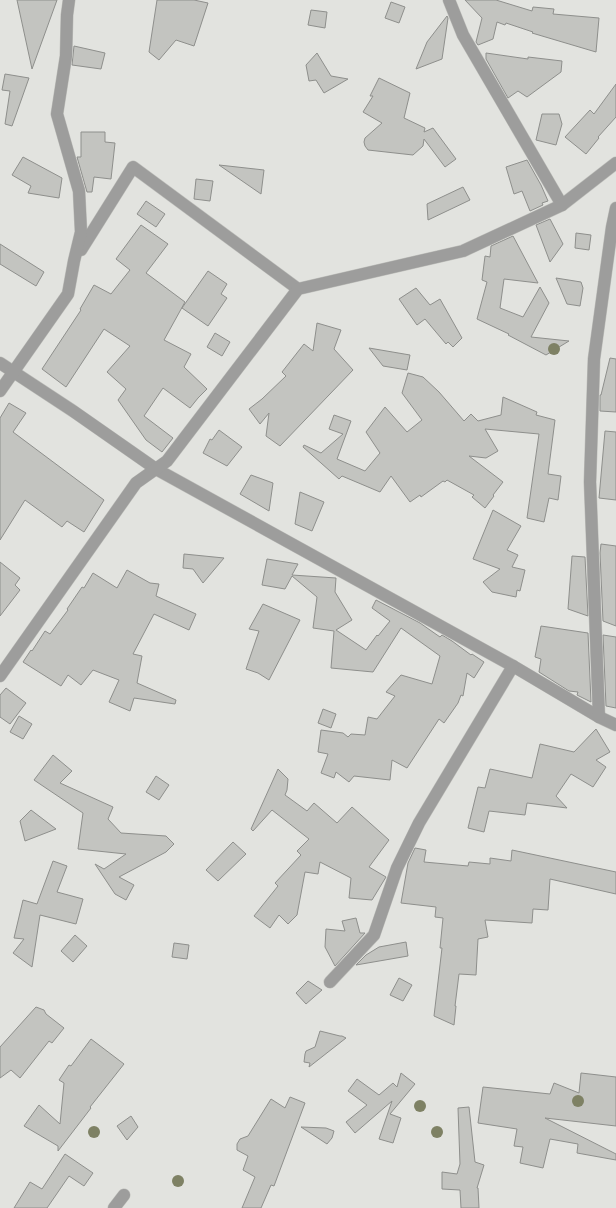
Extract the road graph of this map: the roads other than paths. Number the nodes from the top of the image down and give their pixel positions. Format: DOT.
graph roads {
  1 [pos="70,0"];
  2 [pos="449,0"];
  3 [pos="616,163"];
  4 [pos="562,205"];
  5 [pos="616,208"];
  6 [pos="74,261"];
  7 [pos="298,289"];
  8 [pos="0,363"];
  9 [pos="14,372"];
  10 [pos="0,391"];
  11 [pos="156,469"];
  12 [pos="513,666"];
  13 [pos="0,676"];
  14 [pos="599,717"];
  15 [pos="616,725"];
  16 [pos="330,982"];
  17 [pos="124,1195"];
  18 [pos="114,1208"];
  1 -- 6 [label="street"];
  2 -- 4 [label="street"];
  3 -- 4 [label="street"];
  4 -- 7 [label="street"];
  5 -- 14 [label="street"];
  6 -- 7 [label="street"];
  6 -- 9 [label="street"];
  7 -- 11 [label="street"];
  8 -- 9 [label="street"];
  9 -- 10 [label="street"];
  9 -- 11 [label="street"];
  11 -- 12 [label="street"];
  11 -- 13 [label="street"];
  12 -- 14 [label="street"];
  12 -- 16 [label="street"];
  14 -- 15 [label="street"];
  17 -- 18 [label="street"];
}
